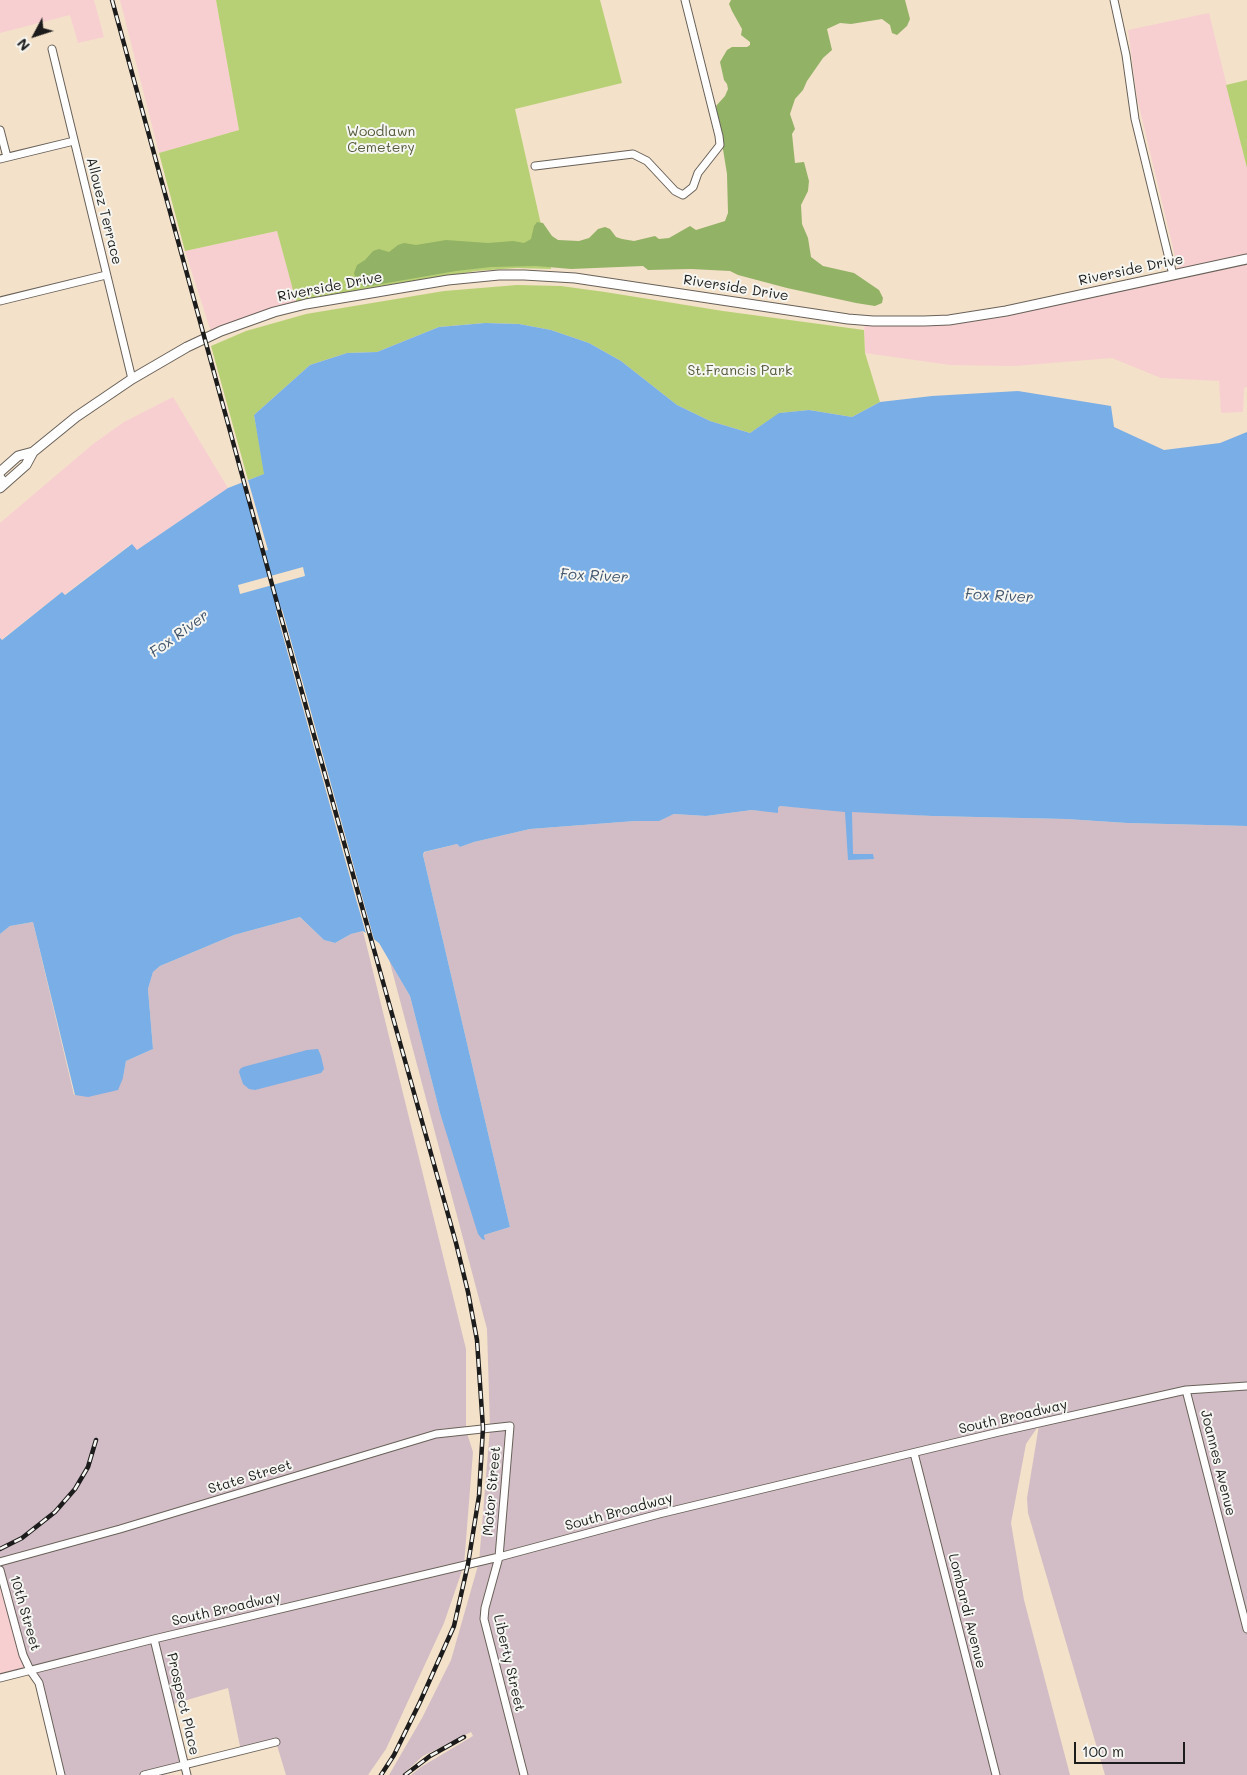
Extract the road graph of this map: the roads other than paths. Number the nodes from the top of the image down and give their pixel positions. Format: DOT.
graph roads {
  1 [pos="685,0"];
  2 [pos="1114,0"];
  3 [pos="52,49"];
  4 [pos="0,130"];
  5 [pos="74,141"];
  6 [pos="3,158"];
  7 [pos="535,166"];
  8 [pos="1247,259"];
  9 [pos="106,275"];
  10 [pos="1173,275"];
  11 [pos="0,301"];
  12 [pos="132,379"];
  13 [pos="33,452"];
  14 [pos="0,472"];
  15 [pos="2,482"];
  16 [pos="1247,1386"];
  17 [pos="1186,1390"];
  18 [pos="510,1426"];
  19 [pos="914,1453"];
  20 [pos="500,1557"];
  21 [pos="0,1562"];
  22 [pos="0,1570"];
  23 [pos="1247,1630"];
  24 [pos="154,1639"];
  25 [pos="30,1670"];
  26 [pos="0,1678"];
  27 [pos="276,1742"];
  28 [pos="184,1765"];
  29 [pos="61,1775"];
  30 [pos="144,1775"];
  31 [pos="187,1775"];
  32 [pos="524,1775"];
  33 [pos="996,1775"];
  1 -- 7 [label="street"];
  2 -- 10 [label="street"];
  3 -- 5 [label="street, Allouez Terrace"];
  4 -- 6 [label="street"];
  5 -- 6 [label="street"];
  5 -- 9 [label="street, Allouez Terrace"];
  8 -- 10 [label="main road, Riverside Drive"];
  9 -- 11 [label="street"];
  9 -- 12 [label="street, Allouez Terrace"];
  10 -- 12 [label="main road, Riverside Drive"];
  12 -- 13 [label="main road, Riverside Drive"];
  13 -- 14 [label="main road"];
  13 -- 15 [label="main road"];
  16 -- 17 [label="street, South Broadway"];
  17 -- 19 [label="street, South Broadway"];
  17 -- 23 [label="street, Joannes Avenue"];
  18 -- 20 [label="street, Motor Street"];
  18 -- 21 [label="street, State Street"];
  19 -- 20 [label="street, South Broadway"];
  19 -- 33 [label="street, Lombardi Avenue"];
  20 -- 24 [label="street, South Broadway"];
  20 -- 32 [label="street, Liberty Street"];
  22 -- 25 [label="street, 10th Street"];
  24 -- 25 [label="street, South Broadway"];
  24 -- 28 [label="street, Prospect Place"];
  25 -- 26 [label="street, South Broadway"];
  25 -- 29 [label="street, 10th Street"];
  27 -- 28 [label="street"];
  28 -- 30 [label="street"];
  28 -- 31 [label="street, Prospect Place"];
}
